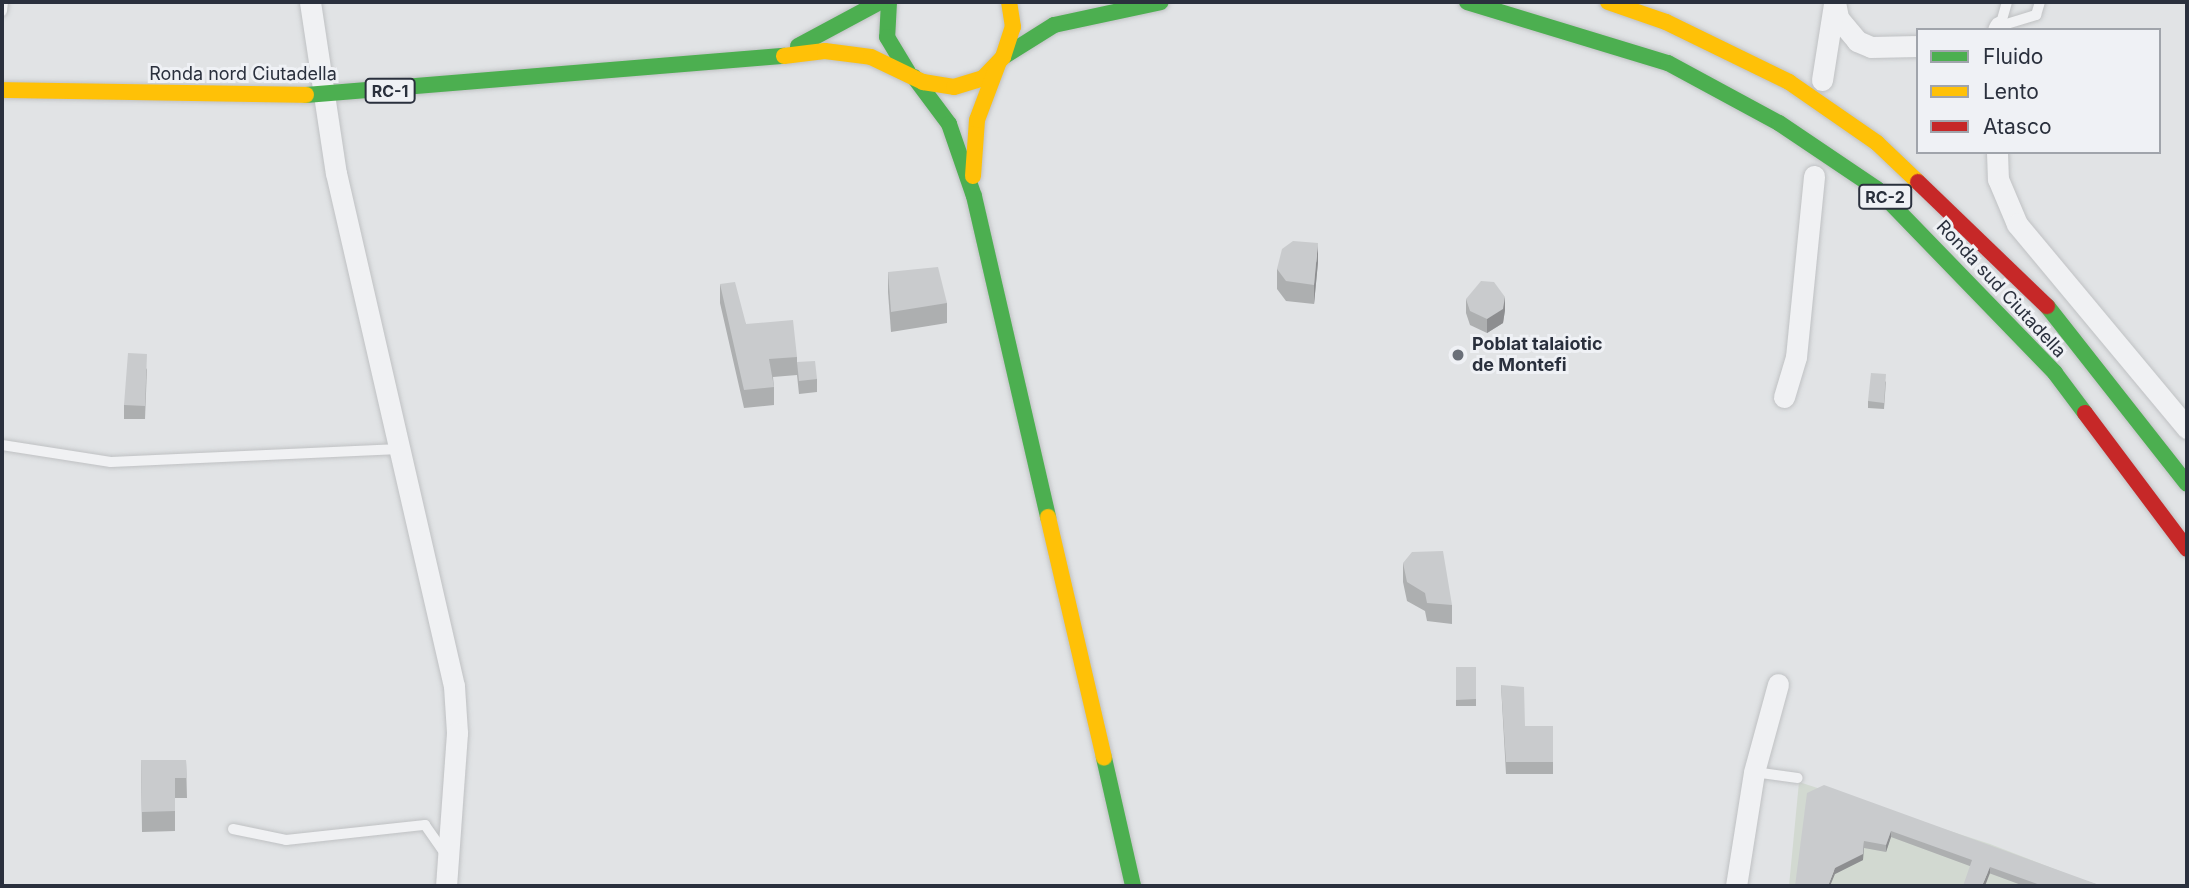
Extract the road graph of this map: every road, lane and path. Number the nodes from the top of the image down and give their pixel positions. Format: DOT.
graph roads {
  1 [pos="3,2"];
  2 [pos="310,2"];
  3 [pos="880,2"];
  4 [pos="889,2"];
  5 [pos="1009,2"];
  6 [pos="1161,2"];
  7 [pos="1467,2"];
  8 [pos="1608,2"];
  9 [pos="1835,2"];
  10 [pos="2007,2"];
  11 [pos="2040,2"];
  12 [pos="2,11"];
  13 [pos="1999,28"];
  14 [pos="1916,46"];
  15 [pos="777,53"];
  16 [pos="1001,61"];
  17 [pos="911,75"];
  18 [pos="1822,80"];
  19 [pos="2,90"];
  20 [pos="323,95"];
  21 [pos="1997,154"];
  22 [pos="1814,177"];
  23 [pos="974,196"];
  24 [pos="1784,397"];
  25 [pos="2187,428"];
  26 [pos="2,444"];
  27 [pos="400,449"];
  28 [pos="2187,484"];
  29 [pos="2187,549"];
  30 [pos="1778,684"];
  31 [pos="1754,772"];
  32 [pos="1798,778"];
  33 [pos="233,829"];
  34 [pos="447,857"];
  35 [pos="446,886"];
  36 [pos="1133,886"];
  37 [pos="1736,886"];
  1 -- 12 [label="lane"];
  2 -- 20 [label="street"];
  3 -- 15 [label="main road, RC-1"];
  4 -- 17 [label="main road"];
  5 -- 16 [label="main road"];
  6 -- 16 [label="main road"];
  7 -- 29 [label="main road, Ronda sud Ciutadella / RC-2"];
  8 -- 28 [label="main road, Ronda sud Ciutadella / RC-2"];
  9 -- 14 [label="street"];
  9 -- 18 [label="street"];
  10 -- 13 [label="lane"];
  11 -- 13 [label="lane"];
  15 -- 17 [label="main road, RC-1"];
  15 -- 20 [label="main road, Ronda nord Ciutadella / RC-1"];
  16 -- 17 [label="main road"];
  16 -- 23 [label="main road"];
  17 -- 23 [label="main road"];
  19 -- 20 [label="main road, Ronda nord Ciutadella / RC-1"];
  20 -- 27 [label="street"];
  21 -- 25 [label="street"];
  22 -- 24 [label="street"];
  23 -- 36 [label="main road"];
  26 -- 27 [label="lane"];
  27 -- 34 [label="street"];
  30 -- 31 [label="street"];
  31 -- 32 [label="lane"];
  31 -- 37 [label="street"];
  33 -- 34 [label="lane"];
  34 -- 35 [label="street"];
}
